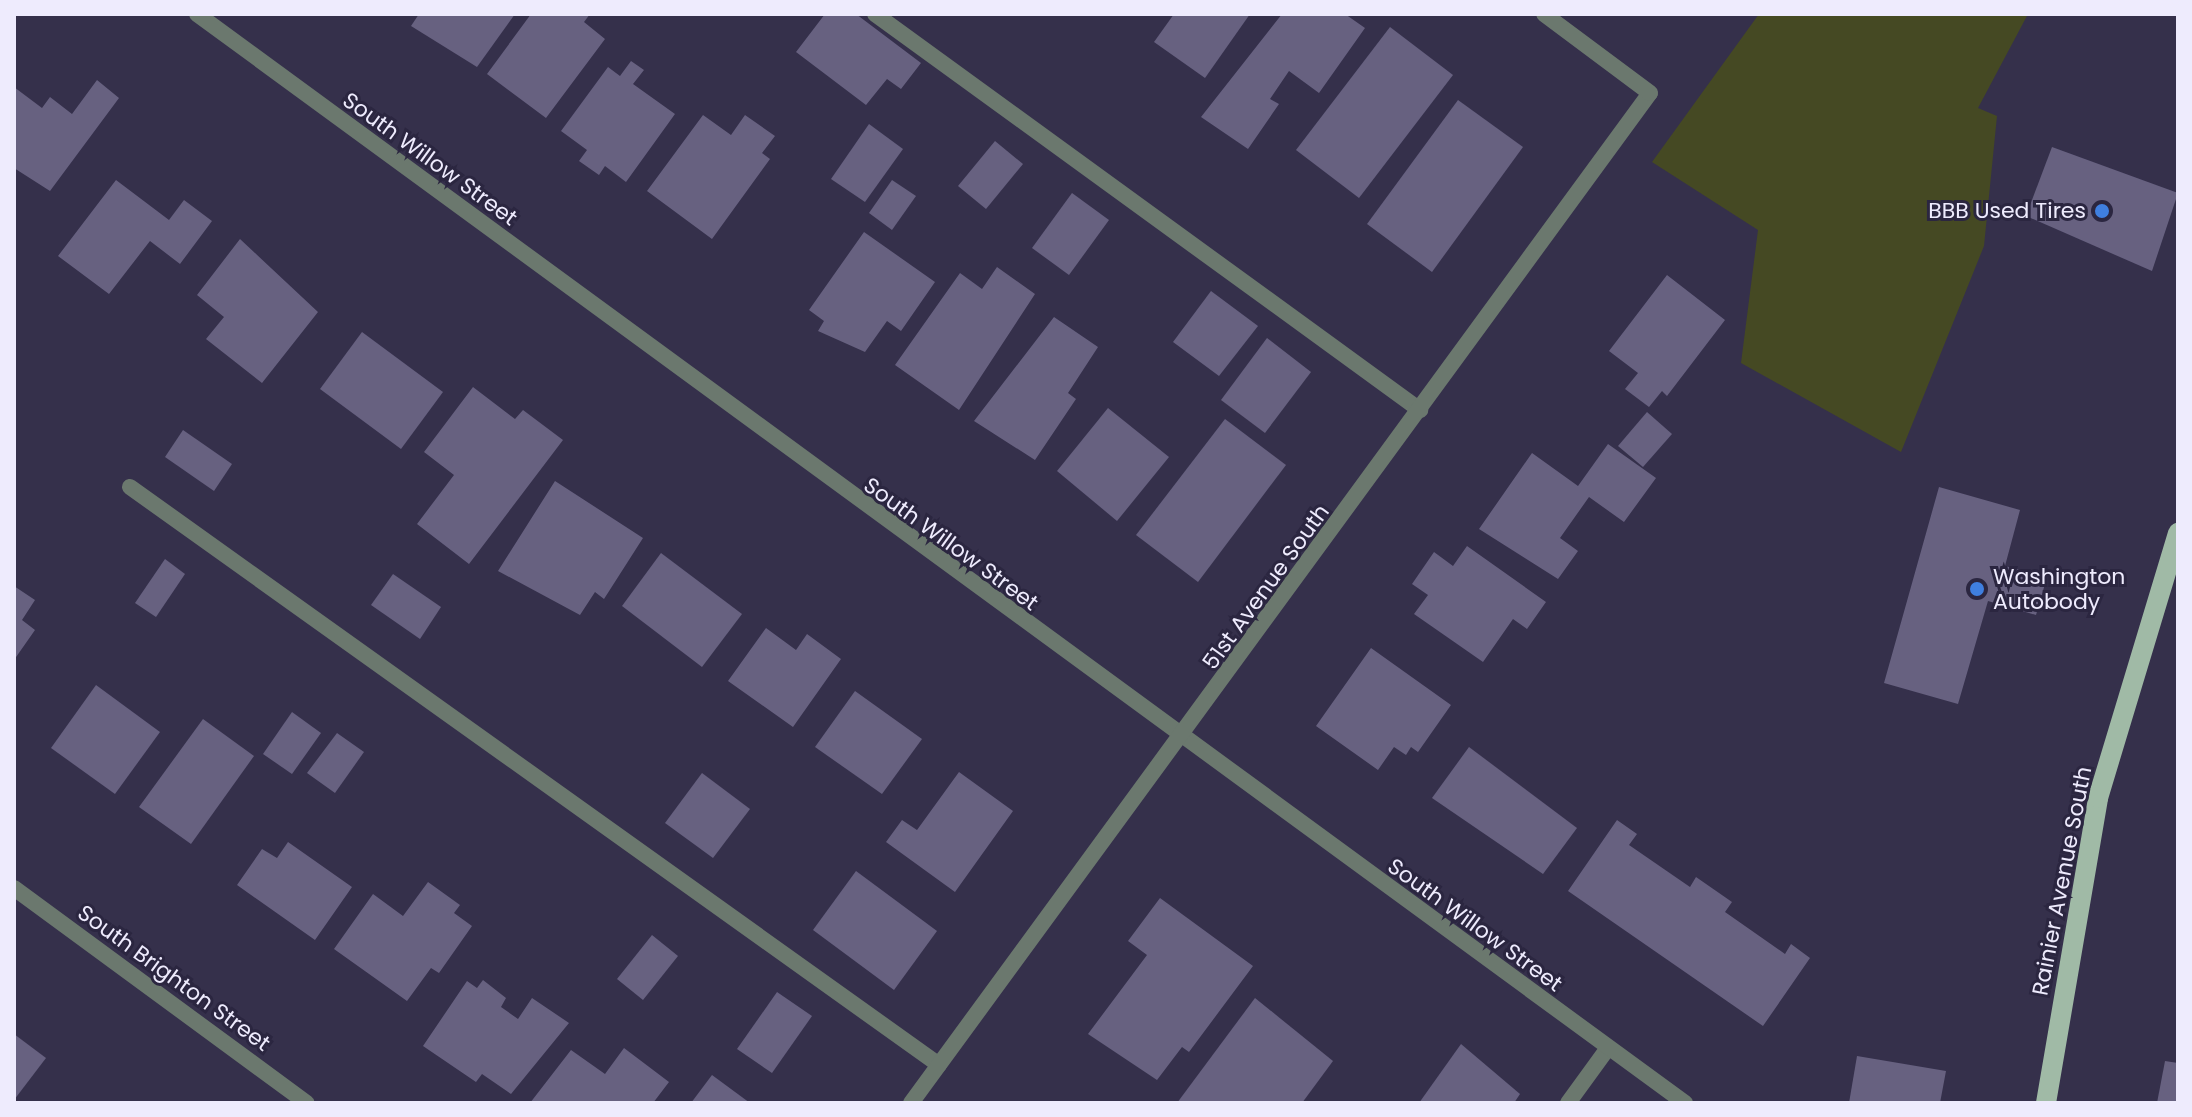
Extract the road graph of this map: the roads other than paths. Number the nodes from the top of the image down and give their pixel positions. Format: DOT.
graph roads {
  1 [pos="197,14"];
  2 [pos="875,14"];
  3 [pos="1544,14"];
  4 [pos="1420,410"];
  5 [pos="130,487"];
  6 [pos="2178,533"];
  7 [pos="1182,742"];
  8 [pos="14,888"];
  9 [pos="1608,1048"];
  10 [pos="939,1065"];
  11 [pos="307,1103"];
  12 [pos="911,1103"];
  13 [pos="1568,1103"];
  14 [pos="1685,1103"];
  15 [pos="2046,1103"];
  1 -- 7 [label="street, South Willow Street"];
  2 -- 4 [label="street"];
  3 -- 4 [label="street, 51st Avenue South"];
  4 -- 7 [label="street, 51st Avenue South"];
  5 -- 10 [label="street"];
  6 -- 15 [label="main road, Rainier Avenue South"];
  7 -- 9 [label="street, South Willow Street"];
  7 -- 10 [label="street, 51st Avenue South"];
  8 -- 11 [label="street, South Brighton Street"];
  9 -- 13 [label="street"];
  9 -- 14 [label="street, South Willow Street"];
  10 -- 12 [label="street, 51st Avenue South"];
}
